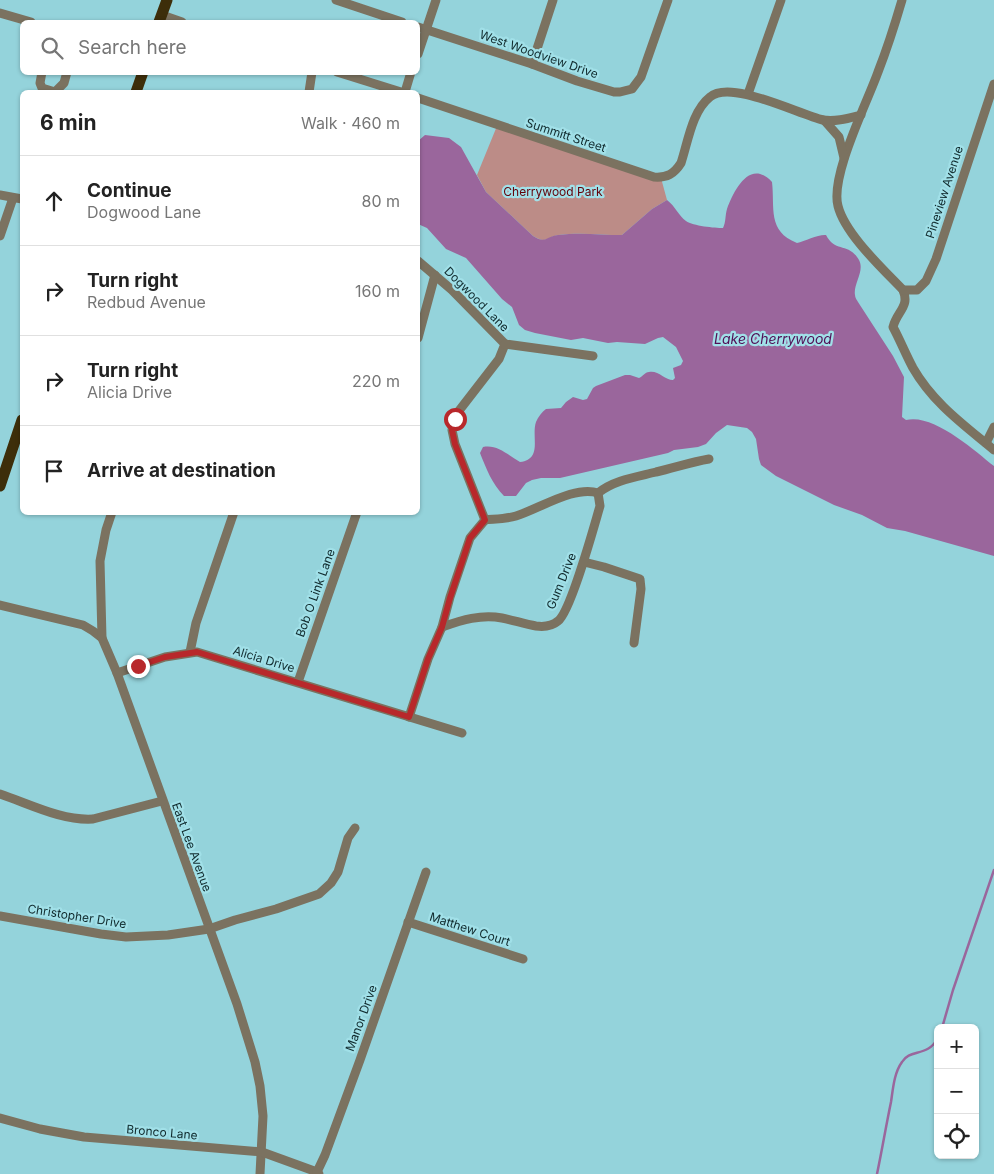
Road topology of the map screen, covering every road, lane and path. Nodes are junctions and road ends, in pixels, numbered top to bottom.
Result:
1 (167, 0) edge
2 (336, 0) edge
3 (436, 0) edge
4 (553, 0) edge
5 (668, 0) edge
6 (780, 0) edge
7 (902, 0) edge
8 (0, 13) edge
9 (161, 19) edge
10 (24, 20) edge
11 (396, 20) edge
12 (422, 29) edge
13 (420, 42) edge
14 (532, 64) junction
15 (41, 75) edge
16 (66, 75) edge
17 (142, 75) edge
18 (312, 75) edge
19 (347, 75) edge
20 (410, 75) edge
21 (994, 84) edge
22 (48, 90) edge
23 (57, 90) edge
24 (137, 90) edge
25 (309, 90) edge
26 (396, 90) edge
27 (404, 90) edge
28 (748, 94) junction
29 (420, 99) edge
30 (861, 115) junction
31 (824, 120) junction
32 (844, 159) junction
33 (0, 195) edge
34 (18, 198) edge
35 (0, 236) edge
36 (420, 263) edge
37 (435, 275) junction
38 (903, 290) junction
39 (420, 331) edge
40 (504, 344) junction
41 (593, 356) dead end
42 (20, 426) edge
43 (994, 427) edge
44 (986, 443) junction
45 (994, 450) edge
46 (710, 459) dead end
47 (0, 486) edge
48 (598, 493) junction
49 (111, 515) edge
50 (233, 515) edge
51 (356, 515) edge
52 (485, 520) junction
53 (584, 562) junction
54 (0, 604) edge
55 (442, 627) junction
56 (102, 638) junction
57 (634, 643) dead end
58 (190, 652) junction
59 (117, 673) junction
60 (298, 682) junction
61 (409, 717) junction
62 (462, 732) dead end
63 (0, 794) edge
64 (162, 801) junction
65 (355, 828) dead end
66 (426, 872) dead end
67 (0, 916) edge
68 (408, 922) junction
69 (209, 929) junction
70 (523, 959) dead end
71 (0, 1118) edge
72 (262, 1152) junction
73 (318, 1173) edge
74 (260, 1174) edge

1 - 9 main road
2 - 11 street
3 - 12 street
4 - 14 street
5 - 14 street, West Woodview Drive
6 - 28 street
7 - 30 street
8 - 10 street
12 - 13 street
12 - 14 street, West Woodview Drive
15 - 22 street
16 - 23 street
17 - 24 main road
18 - 25 street
19 - 26 street
20 - 27 street
21 - 38 street, Pineview Avenue
28 - 29 street, Summitt Street
28 - 31 street
30 - 31 street
30 - 32 street
31 - 32 street
32 - 38 street
33 - 34 street
34 - 35 street
36 - 37 street, Dogwood Lane
37 - 39 street
37 - 40 street, Dogwood Lane
38 - 44 street
40 - 41 street
40 - 52 street, Dogwood Lane
42 - 47 main road
43 - 44 street
44 - 45 street
46 - 48 street
48 - 52 street
48 - 53 street, Gum Drive
49 - 56 street
50 - 58 street
51 - 60 street, Bob O Link Lane
52 - 55 street
53 - 55 street, Gum Drive
53 - 57 street
54 - 56 street
55 - 61 street
56 - 59 street, East Lee Avenue
58 - 59 street, Alicia Drive
58 - 60 street, Alicia Drive
59 - 64 street, East Lee Avenue
60 - 61 street, Alicia Drive
61 - 62 street, Alicia Drive
63 - 64 street
64 - 69 street, East Lee Avenue
65 - 69 street, Christopher Drive
66 - 68 street, Manor Drive
67 - 69 street, Christopher Drive
68 - 70 street, Matthew Court
68 - 73 street, Manor Drive
69 - 72 street, East Lee Avenue
71 - 72 street, Bronco Lane
72 - 73 street, Bronco Lane
72 - 74 street, East Lee Avenue

